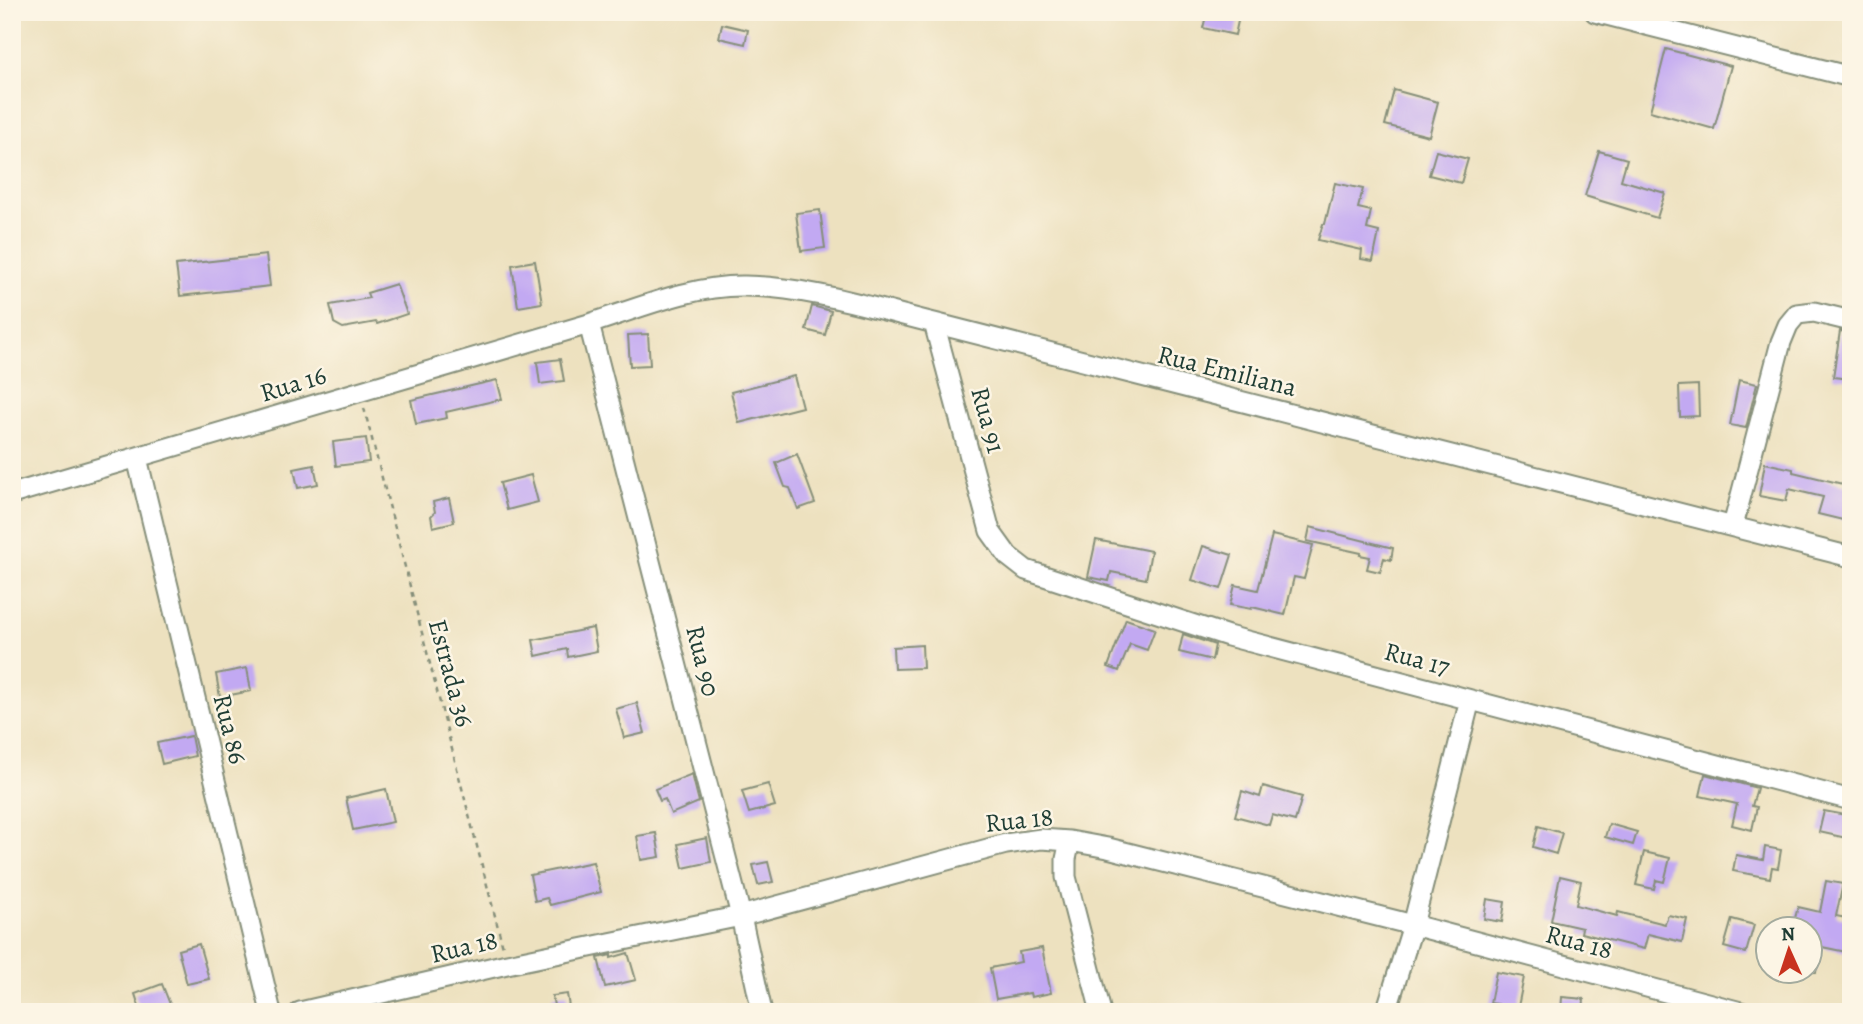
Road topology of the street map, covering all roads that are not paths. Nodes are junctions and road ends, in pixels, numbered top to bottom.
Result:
1 (1595, 12) edge
2 (1851, 77) edge
3 (1851, 321) edge
4 (934, 323) junction
5 (589, 324) junction
6 (137, 458) junction
7 (12, 494) edge
8 (1733, 526) junction
9 (990, 531) joint
10 (1851, 557) edge
11 (1471, 700) junction
12 (1851, 800) edge
13 (1070, 841) junction
14 (741, 916) junction
15 (1413, 925) junction
16 (271, 1012) edge
17 (300, 1012) edge
18 (762, 1012) edge
19 (1101, 1012) edge
20 (1386, 1012) edge
21 (1741, 1012) edge

1 - 2 street
3 - 8 street
4 - 5 street, Rua Emiliana
4 - 8 street, Rua Emiliana
4 - 9 street, Rua 91
5 - 6 street, Rua 16
5 - 14 street, Rua 90
6 - 7 street, Rua 16
6 - 16 street, Rua 86
8 - 10 street, Rua Emiliana
9 - 11 street, Rua 17
11 - 12 street, Rua 17
11 - 15 street
13 - 14 street, Rua 18
13 - 15 street, Rua 18
13 - 19 street
14 - 17 street, Rua 18
14 - 18 street, Rua 90
15 - 20 street
15 - 21 street, Rua 18

